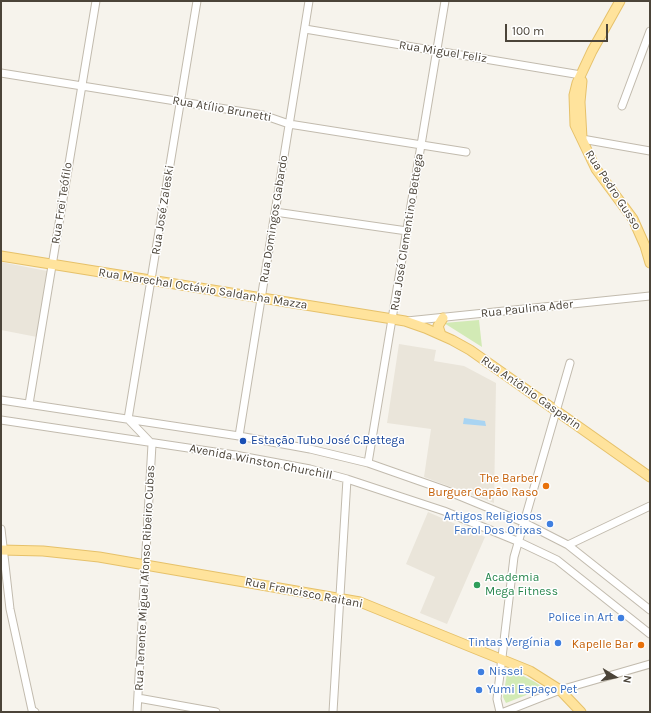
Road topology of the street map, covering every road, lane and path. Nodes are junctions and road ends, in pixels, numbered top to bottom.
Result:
1 (96, 1) edge
2 (197, 1) edge
3 (310, 1) edge
4 (445, 1) edge
5 (620, 1) edge
6 (305, 29) junction
7 (650, 31) edge
8 (437, 51) junction
9 (1, 73) edge
10 (581, 75) junction
11 (82, 86) junction
12 (181, 102) junction
13 (622, 106) dead end
14 (289, 124) junction
15 (582, 139) junction
16 (421, 145) junction
17 (650, 151) edge
18 (466, 152) dead end
19 (275, 212) junction
20 (407, 231) junction
21 (1, 256) edge
22 (650, 263) edge
23 (52, 264) junction
24 (151, 280) junction
25 (650, 296) edge
26 (261, 298) junction
27 (443, 318) junction
28 (392, 320) junction
29 (405, 322) junction
30 (442, 335) junction
31 (570, 363) dead end
32 (1, 400) edge
33 (29, 404) junction
34 (556, 410) junction
35 (128, 419) junction
36 (1, 420) edge
37 (238, 436) junction
38 (152, 444) junction
39 (368, 463) junction
40 (650, 477) edge
41 (347, 479) junction
42 (650, 506) edge
43 (523, 522) junction
44 (1, 529) edge
45 (586, 538) junction
46 (517, 542) junction
47 (568, 545) junction
48 (2, 550) edge
49 (582, 556) junction
50 (145, 565) junction
51 (340, 598) junction
52 (650, 610) edge
53 (650, 634) edge
54 (503, 659) junction
55 (650, 664) edge
56 (560, 690) junction
57 (138, 698) junction
58 (31, 711) edge
59 (137, 712) edge
60 (216, 712) edge
61 (333, 712) edge
62 (500, 712) edge
63 (504, 712) edge
64 (581, 712) edge

1 - 11 street, Rua Frei Teófilo
2 - 12 street, Rua José Zaleski
3 - 6 street, Rua Domingos Gabardo
4 - 8 street, Rua José Clementino Bettega
5 - 10 main road, Rua Pedro Gusso
6 - 8 street, Rua Miguel Feliz
6 - 14 street, Rua Domingos Gabardo
7 - 13 street
8 - 10 street, Rua Miguel Feliz
8 - 16 street, Rua José Clementino Bettega
9 - 11 street, Rua Atílio Brunetti
10 - 15 main road, Rua Pedro Gusso
11 - 12 street, Rua Atílio Brunetti
11 - 23 street, Rua Frei Teófilo
12 - 14 street, Rua Atílio Brunetti
12 - 24 street, Rua José Zaleski
14 - 16 street, Rua Atílio Brunetti
14 - 19 street, Rua Domingos Gabardo
15 - 17 street
15 - 22 main road, Rua Pedro Gusso
16 - 18 street, Rua Atílio Brunetti
16 - 20 street, Rua José Clementino Bettega
19 - 20 street
19 - 26 street, Rua Domingos Gabardo
20 - 28 street, Rua José Clementino Bettega
21 - 23 main road, Rua Marechal Octávio Saldanha Mazza
23 - 24 main road, Rua Marechal Octávio Saldanha Mazza
23 - 33 street, Rua Frei Teófilo
24 - 26 main road, Rua Marechal Octávio Saldanha Mazza
24 - 35 street, Rua José Zaleski
25 - 27 street, Rua Paulina Ader
26 - 28 main road, Rua Marechal Octávio Saldanha Mazza
26 - 37 street, Rua Domingos Gabardo
27 - 29 street, Rua Paulina Ader
27 - 30 main road
28 - 29 main road, Rua Marechal Octávio Saldanha Mazza
28 - 39 street, Rua José Clementino Bettega
29 - 30 main road, Rua Antônio Gasparin
30 - 34 main road, Rua Antônio Gasparin
31 - 34 street
32 - 33 street, Avenida Winston Churchill
33 - 35 street, Avenida Winston Churchill
34 - 40 main road, Rua Antônio Gasparin
34 - 43 street
35 - 37 street, Avenida Winston Churchill
35 - 38 street
36 - 38 street, Avenida Winston Churchill
37 - 39 street, Avenida Winston Churchill
38 - 41 street, Avenida Winston Churchill
38 - 50 street, Rua Tenente Miguel Afonso Ribeiro Cubas
39 - 43 street, Avenida Winston Churchill
41 - 46 street, Avenida Winston Churchill
41 - 51 street
42 - 45 street
43 - 46 street
43 - 47 street, Avenida Winston Churchill
44 - 48 street
45 - 47 street
45 - 49 street
46 - 53 street, Avenida Winston Churchill
46 - 54 street
47 - 49 street, Avenida Winston Churchill
48 - 50 main road, Rua Francisco Raitani
48 - 58 street
49 - 52 street, Avenida Winston Churchill
50 - 51 main road, Rua Francisco Raitani
50 - 57 street, Rua Tenente Miguel Afonso Ribeiro Cubas
51 - 54 main road, Rua Francisco Raitani
51 - 61 street
54 - 56 main road, Rua Francisco Raitani
54 - 62 street
55 - 56 street
56 - 63 street
56 - 64 main road, Rua Francisco Raitani
57 - 59 street, Rua Tenente Miguel Afonso Ribeiro Cubas
57 - 60 street

